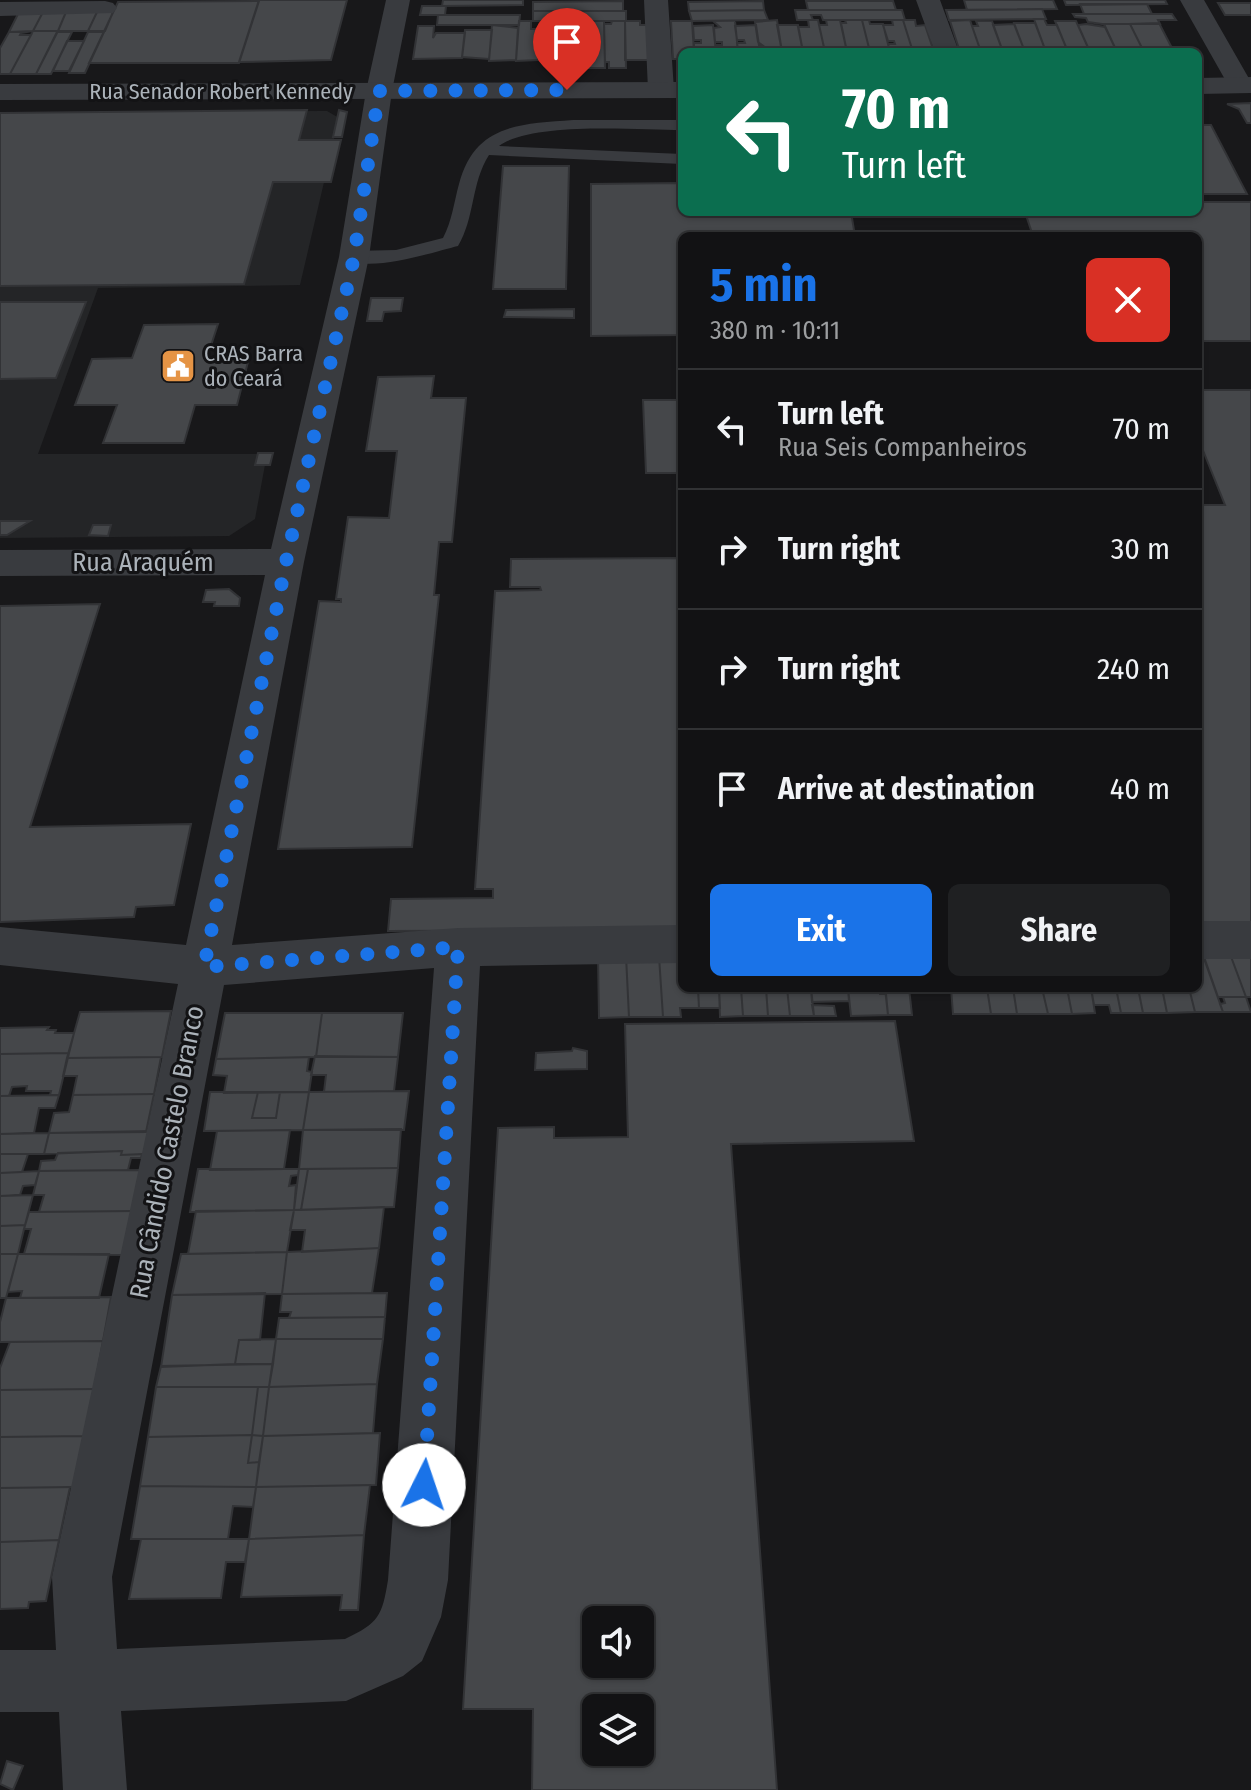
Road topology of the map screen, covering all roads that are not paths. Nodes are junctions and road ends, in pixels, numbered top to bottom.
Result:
1 (398, 0) edge
2 (656, 0) edge
3 (928, 0) edge
4 (1192, 0) edge
5 (105, 8) dead end
6 (0, 9) edge
7 (946, 48) edge
8 (1246, 85) edge
9 (1202, 86) edge
10 (672, 90) edge
11 (379, 91) junction
12 (0, 92) edge
13 (678, 125) edge
14 (484, 150) junction
15 (678, 159) edge
16 (354, 257) junction
17 (286, 562) junction
18 (0, 563) edge
19 (1202, 940) edge
20 (1251, 940) edge
21 (678, 944) edge
22 (0, 946) edge
23 (458, 947) junction
24 (204, 967) junction
25 (0, 1681) edge
26 (88, 1681) junction
27 (95, 1790) edge

1 - 11 street, Rua Cândido Castelo Branco
2 - 10 street
3 - 7 street
4 - 8 street
5 - 6 street
8 - 9 street
10 - 11 street, Rua Senador Robert Kennedy
11 - 12 street, Rua Senador Robert Kennedy
11 - 16 street, Rua Cândido Castelo Branco
13 - 14 lane
14 - 15 lane
14 - 16 lane
16 - 17 street, Rua Cândido Castelo Branco
17 - 18 street, Rua Araquém
17 - 24 street, Rua Cândido Castelo Branco
19 - 20 street
21 - 23 street
22 - 24 street
23 - 24 street
23 - 26 street
24 - 26 street, Rua Cândido Castelo Branco
25 - 26 street
26 - 27 street, Rua Cândido Castelo Branco

